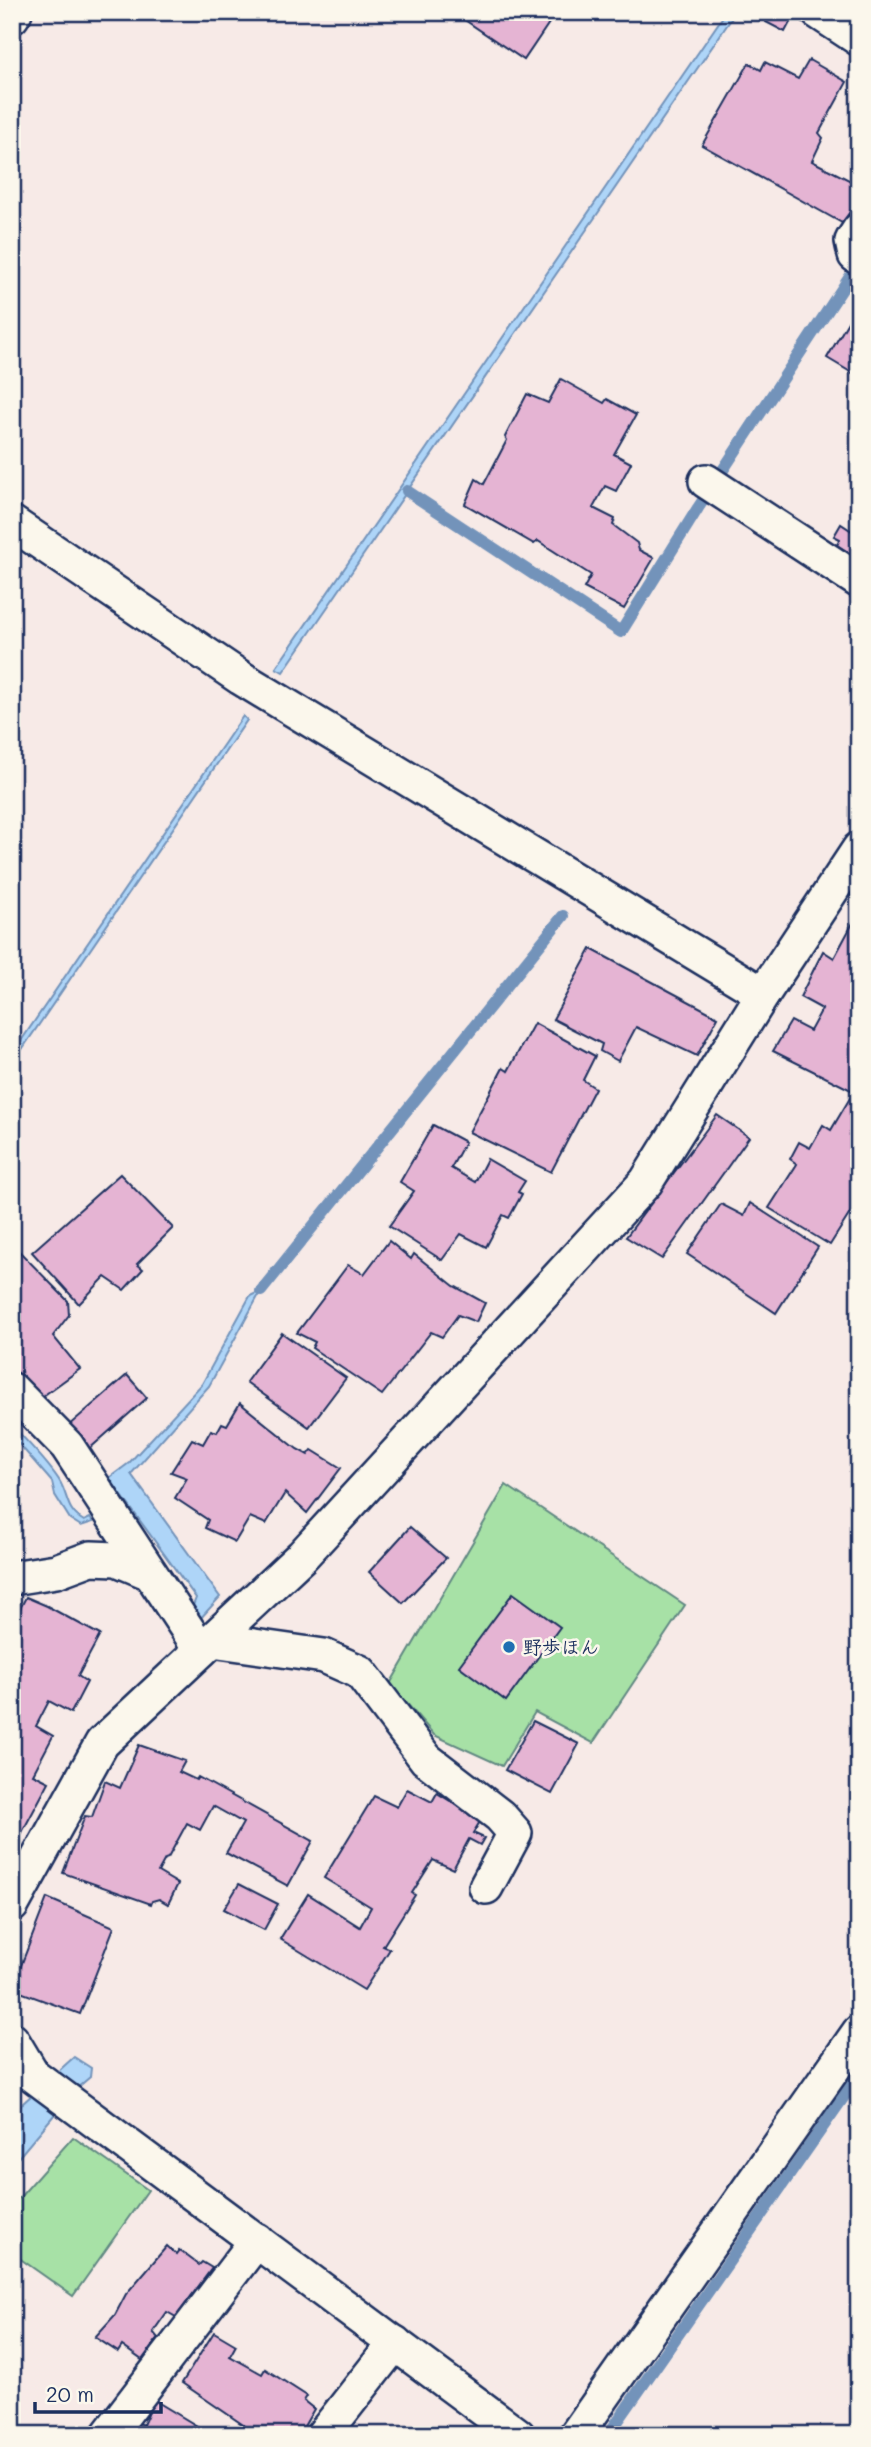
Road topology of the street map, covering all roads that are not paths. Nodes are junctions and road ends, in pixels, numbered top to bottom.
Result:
1 (15, 12) edge
2 (818, 12) edge
3 (12, 17) edge
4 (859, 39) edge
5 (859, 230) edge
6 (859, 258) edge
7 (706, 481) dead end
8 (12, 523) edge
9 (859, 581) edge
10 (859, 849) edge
11 (763, 994) junction
12 (12, 1390) edge
13 (150, 1573) junction
14 (14, 1580) edge
15 (207, 1645) junction
16 (486, 1887) dead end
17 (12, 1905) edge
18 (859, 2032) edge
19 (17, 2061) edge
20 (257, 2240) junction
21 (394, 2343) junction
22 (108, 2435) edge
23 (323, 2435) edge
24 (518, 2435) edge
25 (576, 2435) edge

1 - 3 street
2 - 4 street
5 - 6 street
7 - 9 street
8 - 11 street
10 - 11 street
11 - 15 street
12 - 13 street
13 - 14 street
13 - 15 street
15 - 16 street
15 - 17 street
18 - 25 street
19 - 20 street
20 - 21 street
20 - 22 street
21 - 23 street
21 - 24 street

